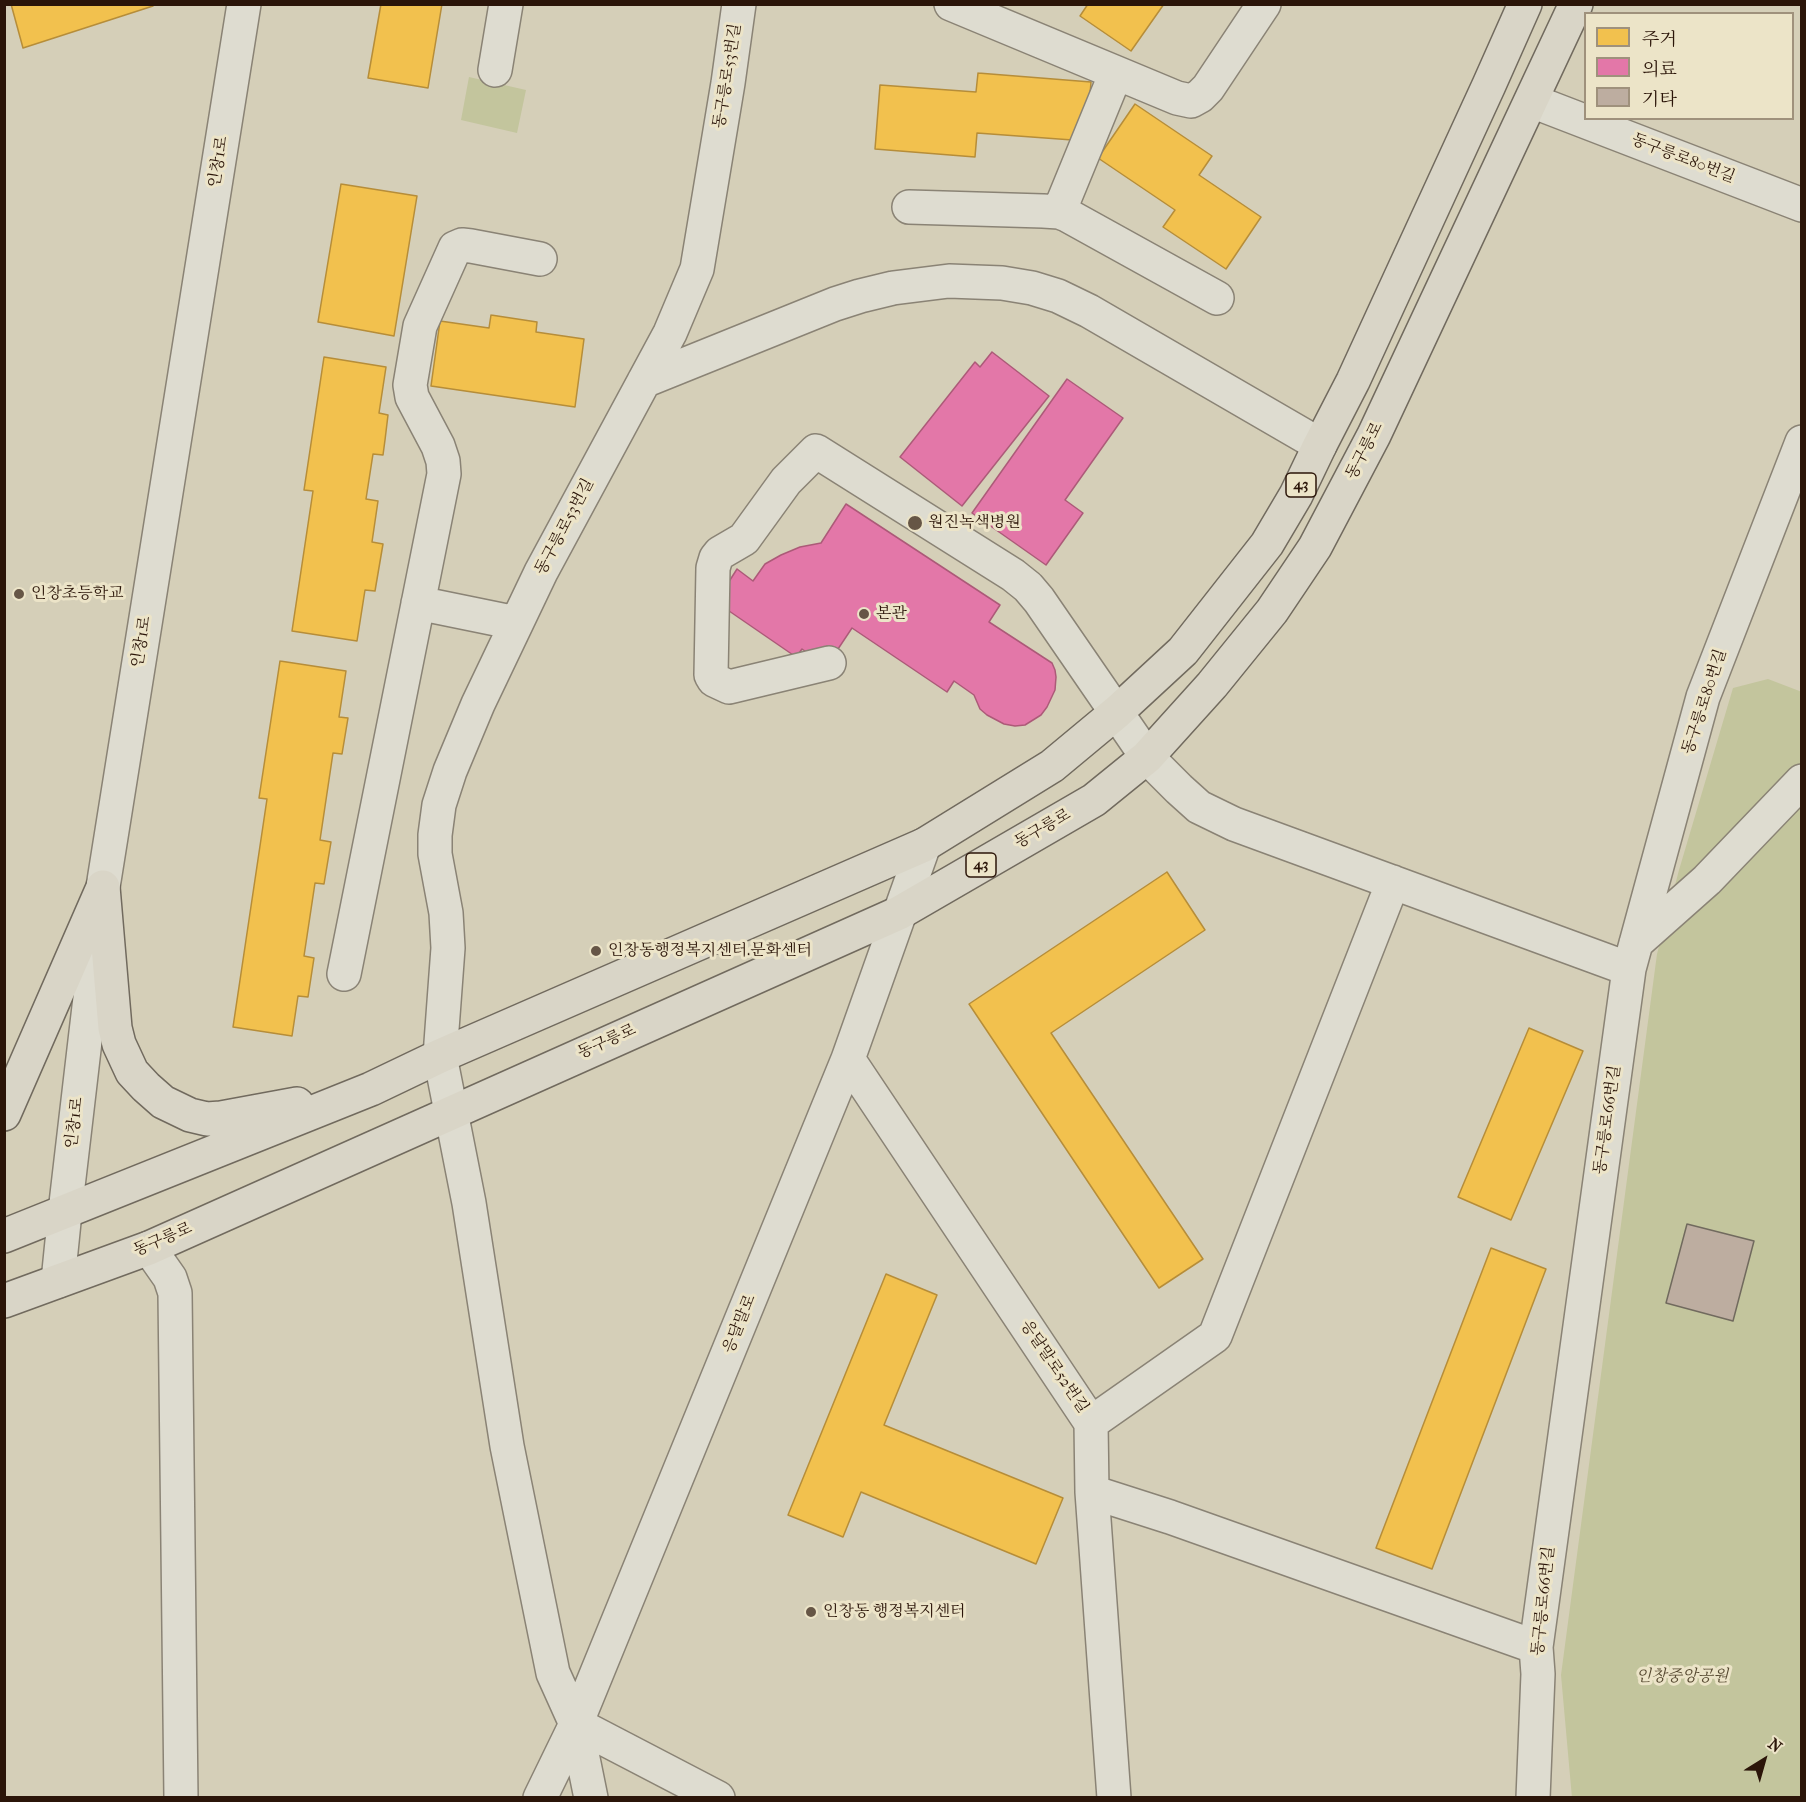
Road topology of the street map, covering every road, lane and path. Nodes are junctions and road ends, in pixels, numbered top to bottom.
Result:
1 (244, 4) edge
2 (506, 4) edge
3 (739, 4) edge
4 (1264, 4) edge
5 (1525, 4) edge
6 (1576, 4) edge
7 (966, 7) edge
8 (495, 70) dead end
9 (1116, 73) junction
10 (1532, 101) junction
11 (1802, 205) edge
12 (909, 207) dead end
13 (1059, 212) junction
14 (540, 259) dead end
15 (1217, 298) dead end
16 (644, 381) junction
17 (1802, 442) edge
18 (1320, 445) junction
19 (418, 603) junction
20 (516, 623) junction
21 (829, 663) dead end
22 (1117, 712) junction
23 (1147, 757) junction
24 (1802, 781) edge
25 (924, 845) junction
26 (1393, 882) junction
27 (103, 887) junction
28 (899, 913) junction
29 (1632, 956) junction
30 (344, 974) dead end
31 (440, 1056) junction
32 (848, 1059) junction
33 (372, 1089) junction
34 (452, 1112) junction
35 (4, 1114) edge
36 (65, 1212) junction
37 (4, 1236) edge
38 (149, 1248) junction
39 (58, 1281) junction
40 (4, 1301) edge
41 (1090, 1423) junction
42 (1092, 1492) junction
43 (1536, 1647) junction
44 (576, 1724) junction
45 (181, 1797) edge
46 (540, 1797) edge
47 (591, 1797) edge
48 (718, 1797) edge
49 (1114, 1797) edge
50 (1533, 1797) edge

1 - 27 street, 인창1로
2 - 8 street
3 - 16 street, 동구릉로53번길
4 - 9 street
5 - 18 main road, 43
6 - 10 main road, 동구릉로 / 43
7 - 9 street
9 - 13 street
10 - 11 street, 동구릉로80번길
10 - 23 main road, 동구릉로 / 43
12 - 13 street
13 - 15 street
14 - 19 street
16 - 18 street
16 - 20 street, 동구릉로53번길
17 - 29 street, 동구릉로80번길
18 - 22 main road, 43
19 - 20 street
19 - 30 street
20 - 31 street, 동구릉로53번길
21 - 22 street
22 - 23 street
22 - 25 main road, 43
23 - 26 street
23 - 28 main road, 동구릉로 / 43
24 - 29 street
25 - 28 street, 응달말로
25 - 31 main road, 43
26 - 29 street
26 - 41 street
27 - 33 main road
27 - 35 main road
27 - 36 street, 인창1로
28 - 32 street, 응달말로
28 - 34 main road, 동구릉로 / 43
29 - 43 street, 동구릉로66번길
31 - 33 main road, 43
31 - 34 street, 동구릉로53번길
32 - 41 street, 응달말로52번길
32 - 44 street, 응달말로
33 - 36 main road
34 - 38 main road, 동구릉로 / 43
34 - 44 street, 동구릉로53번길
36 - 37 main road
36 - 39 street, 인창1로
38 - 39 main road, 동구릉로 / 43
38 - 45 street
39 - 40 main road, 동구릉로 / 43
41 - 42 street, 응달말로52번길
42 - 43 street
42 - 49 street, 응달말로52번길
43 - 50 street, 동구릉로66번길
44 - 46 street, 응달말로
44 - 47 street, 동구릉로53번길
44 - 48 street

